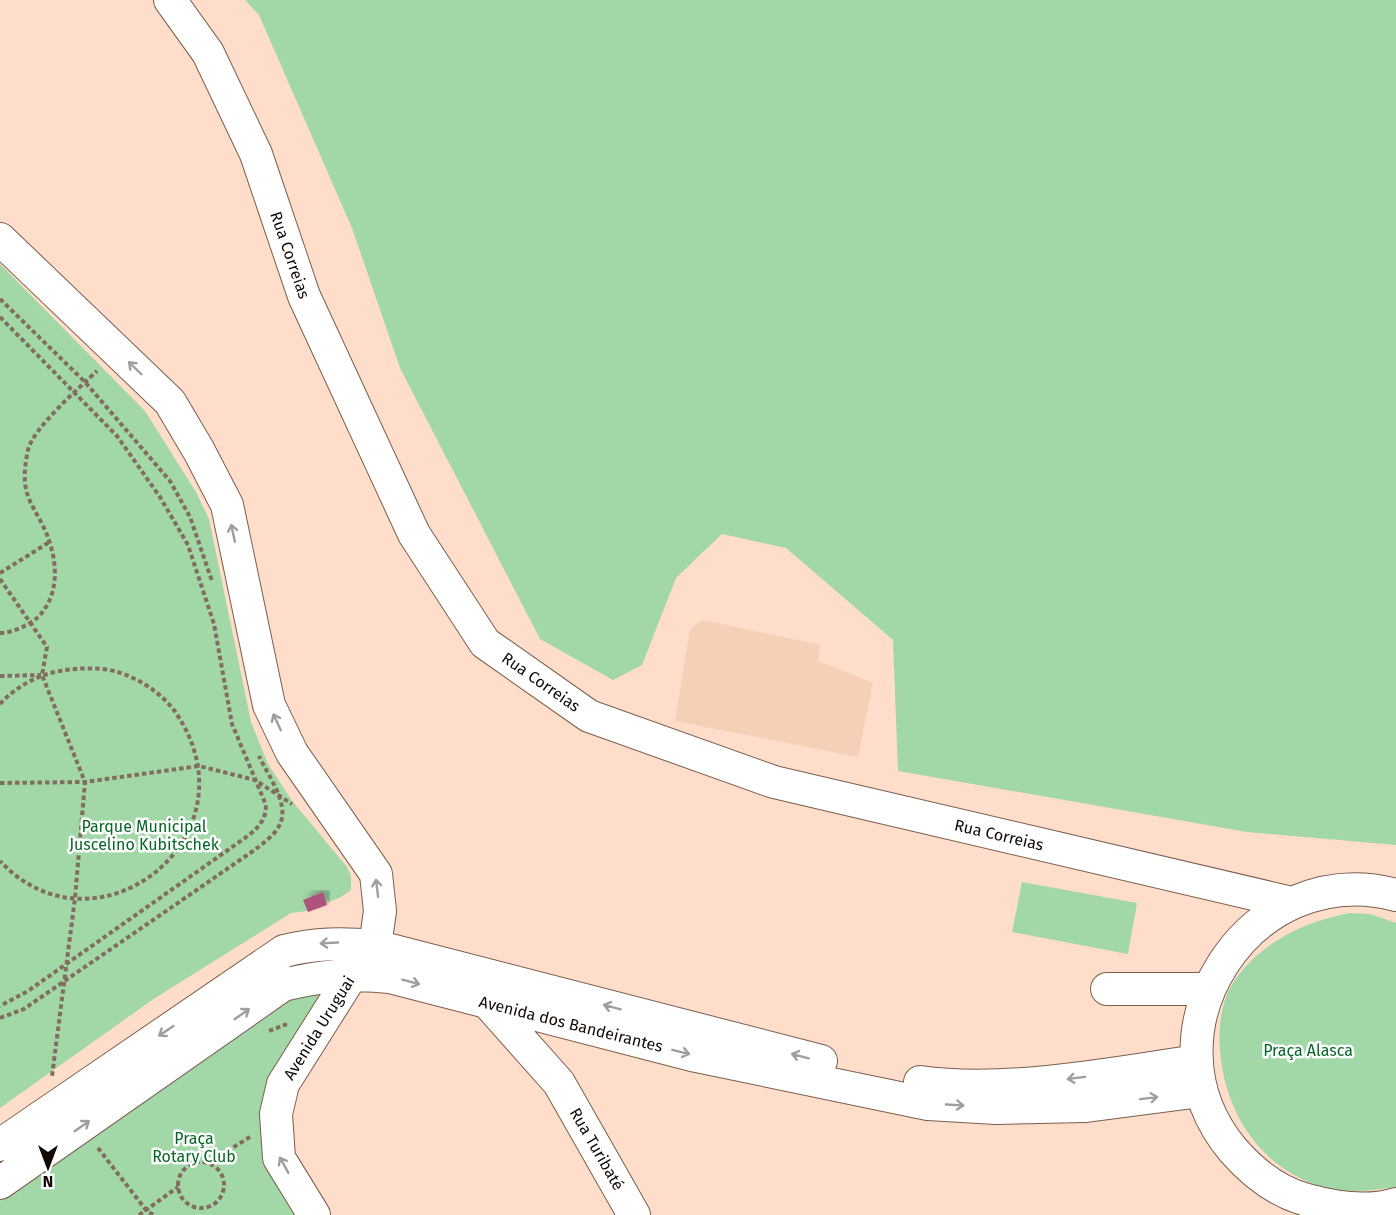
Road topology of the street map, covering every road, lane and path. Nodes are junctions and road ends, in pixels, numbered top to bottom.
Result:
1 (170, 0) edge
2 (0, 239) edge
3 (0, 299) edge
4 (0, 317) edge
5 (85, 382) junction
6 (74, 392) junction
7 (48, 543) junction
8 (0, 573) edge
9 (0, 579) edge
10 (214, 589) dead end
11 (32, 623) junction
12 (0, 633) edge
13 (42, 675) junction
14 (0, 676) edge
15 (0, 704) edge
16 (256, 749) dead end
17 (199, 766) junction
18 (255, 780) junction
19 (85, 782) junction
20 (0, 783) edge
21 (280, 798) junction
22 (0, 861) edge
23 (1396, 895) edge
24 (75, 898) junction
25 (1292, 903) junction
26 (375, 946) junction
27 (66, 964) junction
28 (353, 973) junction
29 (64, 982) junction
30 (1107, 989) dead end
31 (1208, 989) junction
32 (487, 1002) junction
33 (0, 1006) edge
34 (0, 1018) edge
35 (294, 1022) dead end
36 (562, 1023) junction
37 (289, 1032) dead end
38 (1196, 1060) junction
39 (51, 1083) dead end
40 (559, 1083) junction
41 (1202, 1092) junction
42 (257, 1132) dead end
43 (94, 1143) dead end
44 (0, 1146) edge
45 (208, 1163) junction
46 (0, 1183) edge
47 (178, 1187) junction
48 (1396, 1204) edge
49 (146, 1210) junction
50 (139, 1215) edge
51 (153, 1215) edge
52 (314, 1215) edge
53 (634, 1215) edge

1 - 25 street, Rua Correias
26 -> 2 street
3 - 5 path
4 - 6 path
5 - 6 path
5 - 10 path
6 - 7 path
6 - 18 path
7 - 8 path
7 - 11 path
9 - 11 path
11 - 12 path
11 - 13 path
13 - 14 path
13 - 15 path
13 - 17 path
13 - 19 path
16 - 21 path
17 - 18 path
17 - 19 path
17 - 24 path
18 - 21 path
18 - 27 path
19 - 20 path
19 - 24 path
21 - 29 path
22 - 24 path
23 - 25 street
24 - 27 path
25 - 31 street
26 - 28 street, Avenida Uruguai
38 -> 26 street, Avenida dos Bandeirantes
26 -> 44 street, Avenida dos Bandeirantes
27 - 29 path
27 - 33 path
28 -> 32 street, Avenida dos Bandeirantes
46 -> 28 street, Avenida dos Bandeirantes
52 -> 28 street, Avenida Uruguai
29 - 34 path
29 - 39 path
30 - 31 street
31 - 38 street
32 - 36 street, Avenida dos Bandeirantes
32 - 40 street, Rua Turibaté
35 - 37 path
36 - 40 street, Rua Turibaté
36 -> 41 street, Avenida dos Bandeirantes
38 - 41 street
40 - 53 street, Rua Turibaté
41 - 48 street
42 - 45 path
43 - 49 path
45 - 47 path
45 - 47 path
47 - 49 path
49 - 50 path
49 - 51 path

